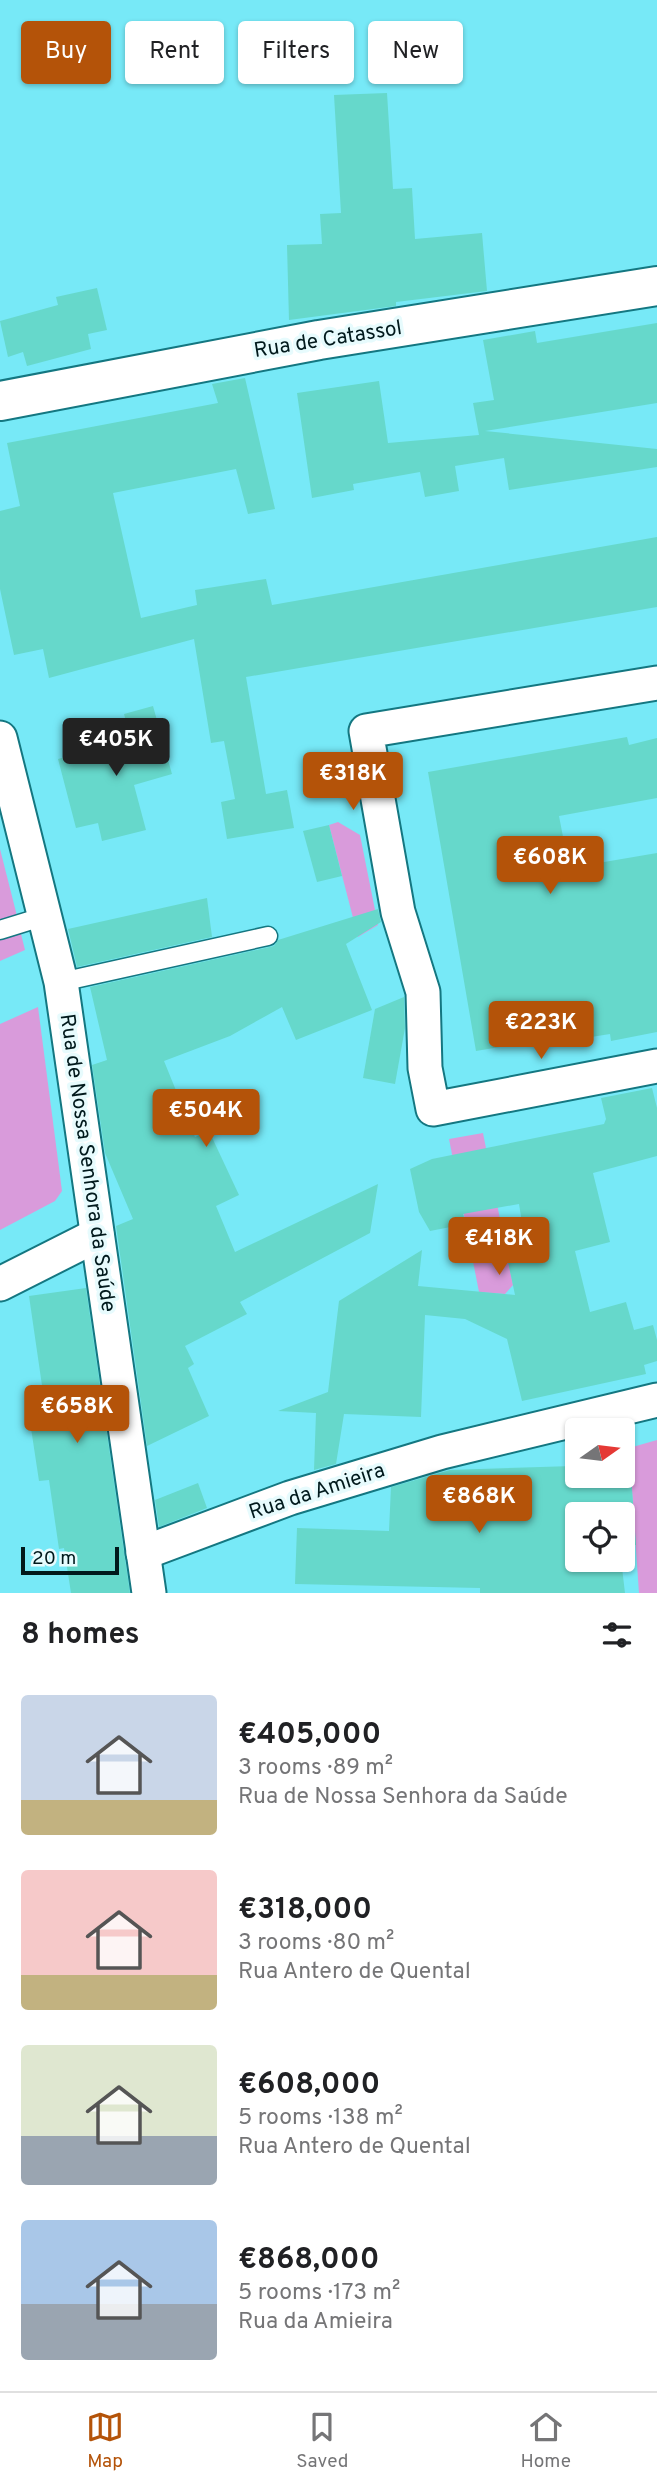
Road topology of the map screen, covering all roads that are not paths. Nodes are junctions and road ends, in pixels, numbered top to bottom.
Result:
1 (657, 286) edge
2 (0, 401) edge
3 (657, 683) edge
4 (0, 738) edge
5 (45, 916) junction
6 (0, 930) edge
7 (268, 936) dead end
8 (61, 982) junction
9 (657, 1066) edge
10 (97, 1235) junction
11 (0, 1284) edge
12 (657, 1400) edge
13 (144, 1553) junction
14 (149, 1593) edge

1 - 2 main road, Rua de Catassol
3 - 9 street
4 - 5 street, Rua de Nossa Senhora da Saúde
5 - 6 lane
5 - 8 street, Rua de Nossa Senhora da Saúde
7 - 8 lane
8 - 10 street, Rua de Nossa Senhora da Saúde
10 - 11 street
10 - 13 street, Rua de Nossa Senhora da Saúde
12 - 13 street, Rua da Amieira
13 - 14 street, Rua de Nossa Senhora da Saúde

